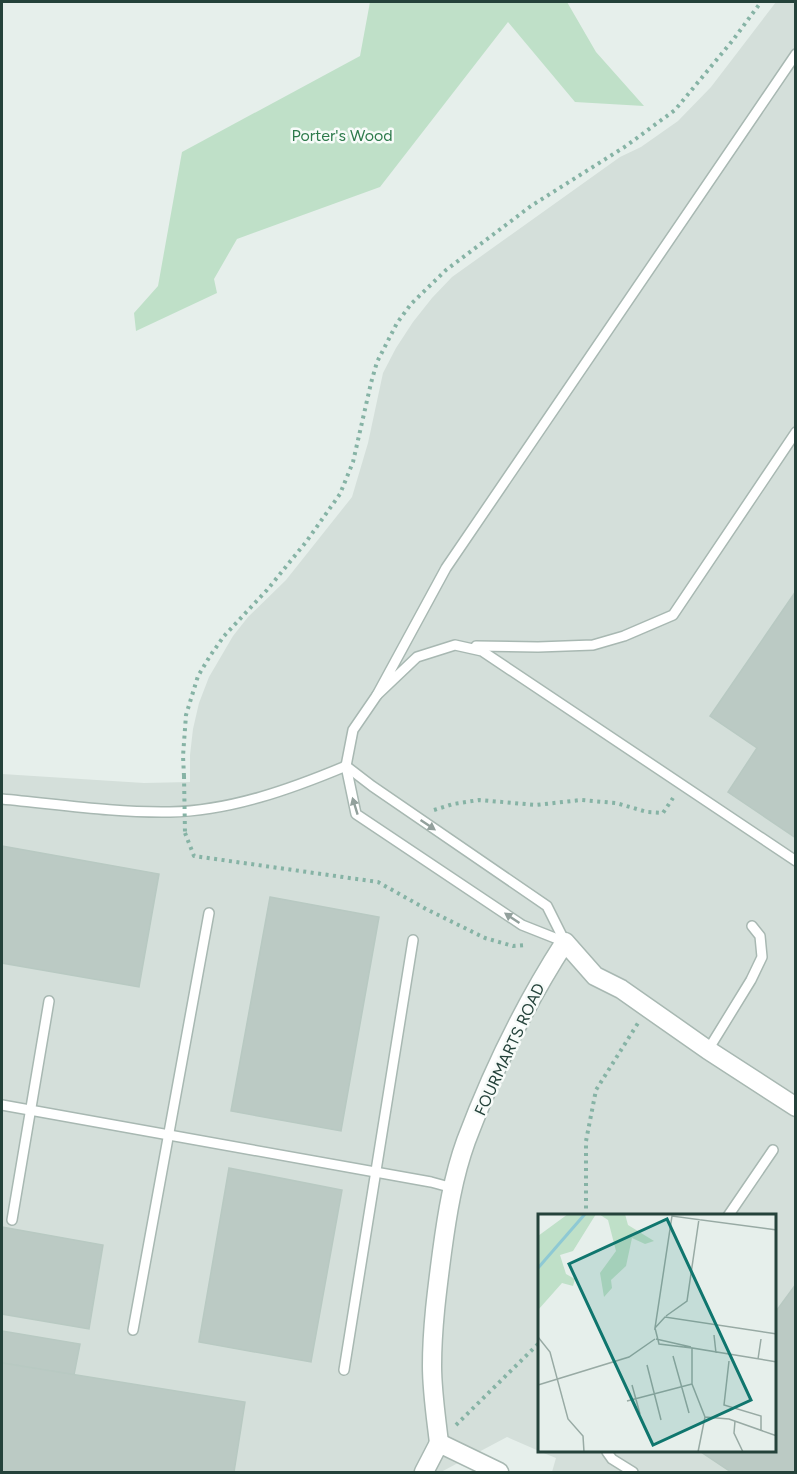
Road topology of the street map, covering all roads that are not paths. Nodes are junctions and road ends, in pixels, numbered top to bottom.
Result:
1 (795, 54) edge
2 (795, 432) edge
3 (455, 645) junction
4 (377, 695) junction
5 (346, 766) junction
6 (2, 799) edge
7 (795, 861) edge
8 (210, 914) dead end
9 (752, 926) dead end
10 (413, 940) dead end
11 (565, 942) junction
12 (49, 1001) dead end
13 (708, 1050) junction
14 (2, 1104) edge
15 (795, 1107) edge
16 (31, 1110) junction
17 (169, 1135) junction
18 (772, 1150) dead end
19 (374, 1172) junction
20 (454, 1188) junction
21 (729, 1214) edge
22 (12, 1220) dead end
23 (133, 1330) dead end
24 (344, 1370) dead end
25 (439, 1443) junction
26 (609, 1453) edge
27 (424, 1473) edge
28 (499, 1473) edge
29 (633, 1473) edge

1 - 4 lane
2 - 3 lane
3 - 4 lane
3 - 7 lane
4 - 5 lane
5 - 6 lane
5 -> 11 lane
11 -> 5 lane
8 - 17 lane
9 - 13 lane
10 - 19 lane
11 - 13 street
11 - 20 street, FOURMARTS ROAD
12 - 16 lane
13 - 15 street
14 - 16 lane
16 - 17 lane
16 - 22 lane
17 - 19 lane
17 - 23 lane
18 - 21 lane
19 - 20 lane
19 - 24 lane
20 - 25 street, FOURMARTS ROAD
25 - 27 street
25 - 28 street
26 - 29 lane

